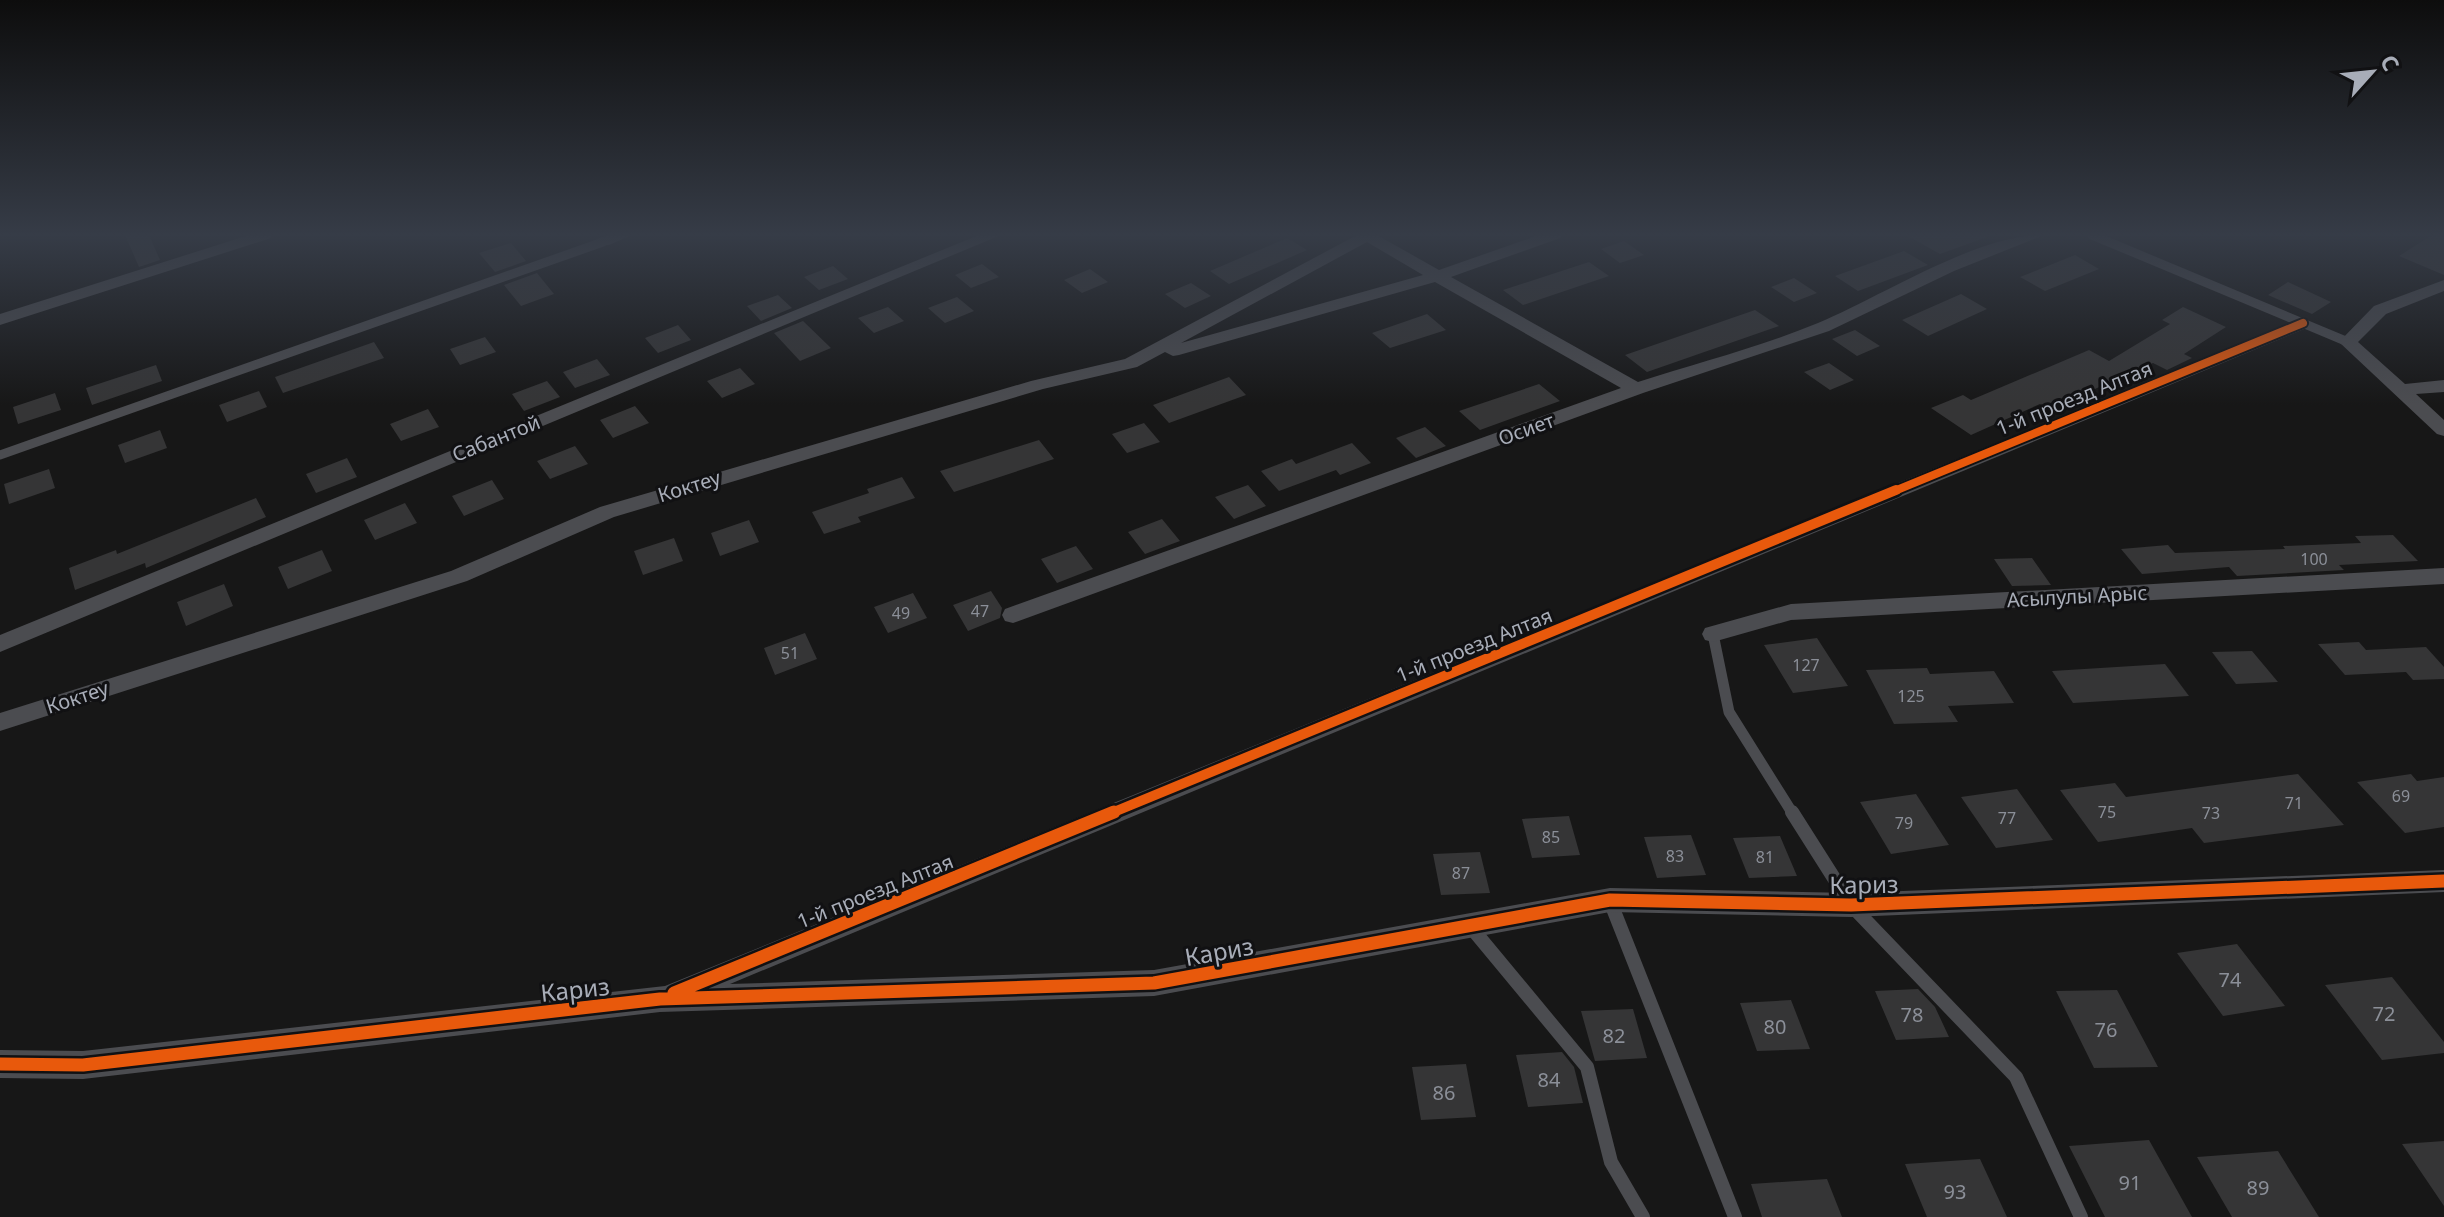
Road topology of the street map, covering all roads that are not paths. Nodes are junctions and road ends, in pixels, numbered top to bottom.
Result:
1 (88, 292) edge
2 (462, 292) edge
3 (855, 292) edge
4 (1262, 292) edge
5 (1381, 292) edge
6 (1469, 292) edge
7 (1896, 292) edge
8 (2228, 292) edge
9 (2427, 292) edge
10 (0, 320) edge
11 (2303, 323) junction
12 (2348, 342) junction
13 (1131, 363) junction
14 (2444, 386) edge
15 (1636, 389) junction
16 (2399, 390) junction
17 (2444, 430) edge
18 (0, 455) edge
19 (2444, 576) edge
20 (1013, 615) dead end
21 (1713, 634) joint
22 (0, 644) edge
23 (0, 722) edge
24 (2444, 881) edge
25 (1610, 900) junction
26 (1851, 905) junction
27 (1470, 926) junction
28 (660, 999) junction
29 (0, 1064) edge
30 (1643, 1217) edge
31 (1735, 1217) edge
32 (2081, 1217) edge

1 - 10 street
2 - 18 lane
3 - 22 street, Сабантой
4 - 13 street, Коктеу
5 - 13 street
6 - 15 street
7 - 15 street, Осиет
8 - 11 lane
9 - 12 street
11 - 12 lane
11 - 28 street, 1-й проезд Алтая
12 - 16 street
13 - 23 street, Коктеу
14 - 16 street
15 - 20 street, Осиет
16 - 17 street
19 - 21 street, Асылулы Арыс
21 - 26 lane
24 - 26 street, Кариз
25 - 26 street, Кариз
25 - 27 street, Кариз
25 - 31 lane
26 - 32 lane
27 - 28 street, Кариз
27 - 30 lane
28 - 29 street, Кариз

